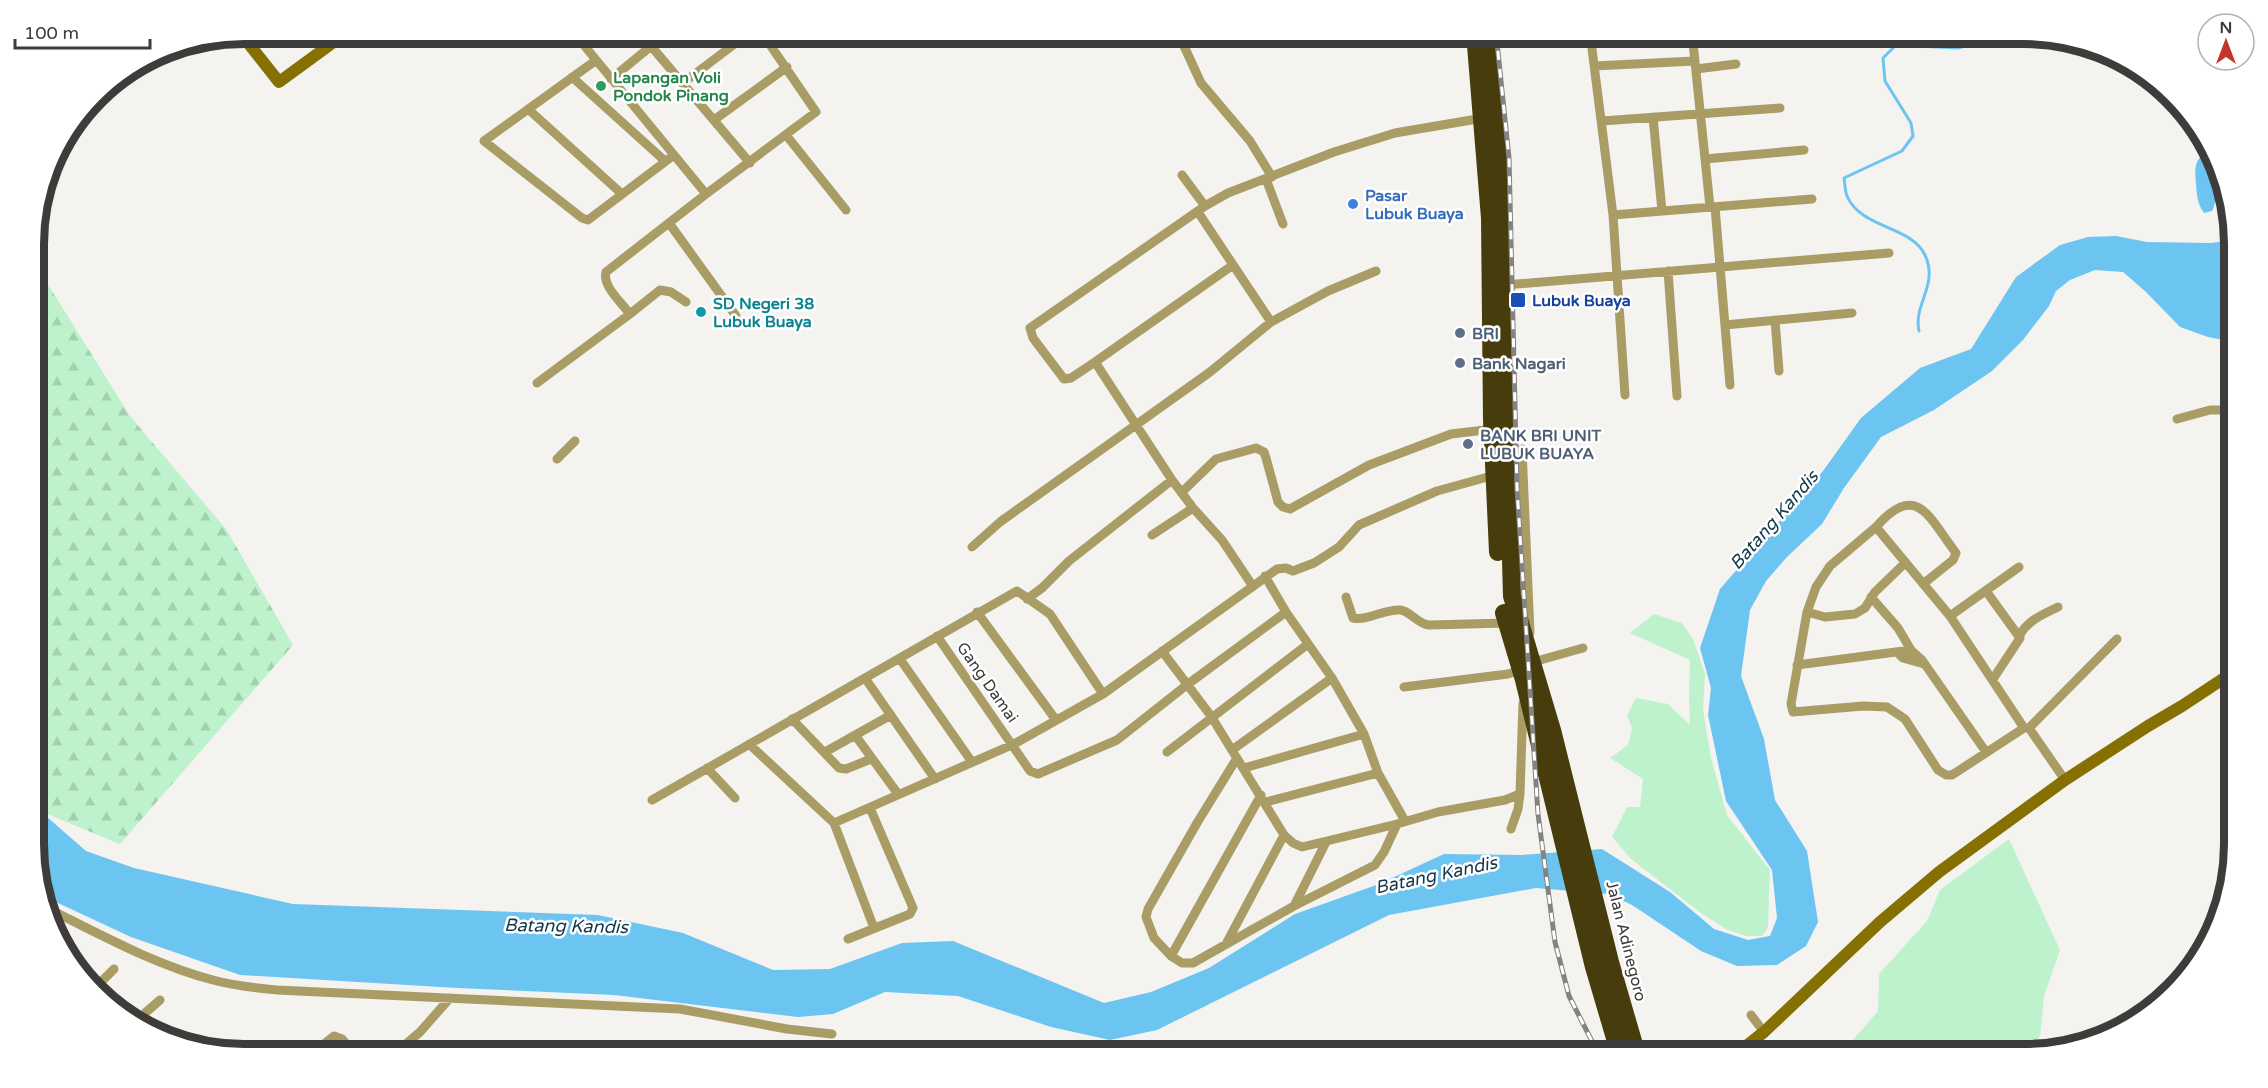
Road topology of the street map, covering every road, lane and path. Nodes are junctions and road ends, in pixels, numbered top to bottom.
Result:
1 (250, 44) edge
2 (331, 44) edge
3 (582, 44) edge
4 (653, 44) edge
5 (735, 44) edge
6 (770, 44) edge
7 (1183, 44) edge
8 (1476, 44) edge
9 (1490, 44) edge
10 (1591, 44) edge
11 (1693, 44) edge
12 (651, 46) junction
13 (595, 61) junction
14 (1736, 64) dead end
15 (1695, 65) junction
16 (1594, 66) junction
17 (787, 67) junction
18 (572, 77) junction
19 (611, 79) junction
20 (683, 83) junction
21 (1780, 108) dead end
22 (528, 109) junction
23 (1700, 113) junction
24 (1653, 117) junction
25 (1483, 118) junction
26 (714, 120) junction
27 (1602, 121) junction
28 (786, 135) junction
29 (1804, 150) dead end
30 (670, 158) junction
31 (1705, 159) junction
32 (750, 163) junction
33 (1182, 174) dead end
34 (1269, 178) junction
35 (622, 194) junction
36 (705, 194) junction
37 (1812, 199) dead end
38 (1712, 207) junction
39 (1201, 209) junction
40 (846, 210) dead end
41 (1662, 211) junction
42 (1613, 215) junction
43 (669, 222) junction
44 (1283, 224) dead end
45 (1888, 252) dead end
46 (1233, 265) junction
47 (1721, 266) junction
48 (1376, 271) dead end
49 (1668, 271) junction
50 (1618, 276) junction
51 (1505, 285) junction
52 (686, 302) dead end
53 (1852, 313) dead end
54 (630, 314) junction
55 (736, 316) dead end
56 (1775, 320) junction
57 (1271, 322) junction
58 (1725, 325) junction
59 (1095, 362) junction
60 (1779, 371) dead end
61 (537, 383) dead end
62 (1730, 385) dead end
63 (1499, 392) junction
64 (1625, 395) dead end
65 (1677, 396) dead end
66 (2224, 410) edge
67 (2177, 419) dead end
68 (1497, 422) junction
69 (1137, 424) junction
70 (575, 441) dead end
71 (1522, 450) dead end
72 (557, 459) dead end
73 (1495, 475) junction
74 (1172, 480) junction
75 (1182, 492) junction
76 (1193, 508) junction
77 (1876, 527) junction
78 (1152, 535) dead end
79 (972, 547) dead end
80 (1905, 563) junction
81 (2019, 567) dead end
82 (1265, 576) junction
83 (1923, 584) junction
84 (1252, 585) junction
85 (1986, 591) junction
86 (1346, 597) dead end
87 (1871, 597) junction
88 (1027, 599) junction
89 (2058, 607) dead end
90 (977, 612) junction
91 (1287, 612) junction
92 (1807, 612) junction
93 (1950, 616) junction
94 (1507, 623) junction
95 (937, 636) junction
96 (2019, 636) junction
97 (2116, 639) dead end
98 (1308, 644) junction
99 (1583, 648) dead end
100 (1911, 650) junction
101 (1162, 651) junction
102 (1898, 653) junction
103 (900, 658) junction
104 (1924, 664) junction
105 (1797, 665) junction
106 (1527, 667) junction
107 (865, 678) junction
108 (1332, 678) junction
109 (2224, 678) edge
110 (1993, 679) junction
111 (1188, 684) junction
112 (1404, 687) dead end
113 (1103, 694) junction
114 (891, 715) junction
115 (1211, 716) junction
116 (792, 719) junction
117 (1056, 720) junction
118 (2026, 728) junction
119 (1364, 734) junction
120 (855, 735) junction
121 (749, 744) junction
122 (1014, 744) junction
123 (825, 752) junction
124 (1167, 752) dead end
125 (1986, 752) junction
126 (1234, 754) junction
127 (871, 759) junction
128 (972, 762) junction
129 (707, 768) junction
130 (1244, 768) junction
131 (1378, 773) junction
132 (935, 778) junction
133 (2065, 780) junction
134 (898, 794) junction
135 (1520, 794) junction
136 (735, 798) dead end
137 (1263, 799) junction
138 (652, 800) dead end
139 (870, 808) junction
140 (834, 823) junction
141 (1401, 823) junction
142 (1511, 829) dead end
143 (1284, 835) junction
144 (1326, 842) junction
145 (1587, 898) junction
146 (1293, 906) junction
147 (56, 912) edge
148 (874, 928) junction
149 (848, 939) dead end
150 (1227, 942) junction
151 (1171, 956) junction
152 (114, 969) dead end
153 (100, 983) edge
154 (450, 998) junction
155 (160, 1000) dead end
156 (1751, 1015) dead end
157 (141, 1016) edge
158 (1764, 1032) junction
159 (832, 1034) dead end
160 (322, 1044) edge
161 (346, 1044) edge
162 (406, 1044) edge
163 (1617, 1044) edge
164 (1634, 1044) edge
165 (1749, 1044) edge

1 - 2 street
3 - 13 street
4 - 12 street
5 - 20 street
6 - 17 street
7 - 34 street
8 - 25 highway
9 - 51 highway
10 - 16 street
11 - 15 street
12 - 19 street
12 - 20 street
13 - 18 street
13 - 19 street
14 - 15 street
15 - 16 street
15 - 23 street
16 - 27 street
17 - 26 street
17 - 28 street
18 - 22 street
18 - 30 street
19 - 30 street
20 - 26 street
21 - 23 street
22 - 35 street
22 - 35 street
23 - 24 street
23 - 31 street
24 - 27 street
24 - 41 street
25 - 34 street
25 - 63 highway
26 - 32 street
27 - 42 street
28 - 32 street
28 - 40 street
29 - 31 street
30 - 35 street
30 - 36 street
31 - 38 street
32 - 36 street
33 - 39 street
34 - 39 street
34 - 44 street
36 - 43 street
37 - 38 street
38 - 41 street
38 - 47 street
39 - 46 street
39 - 59 street
41 - 42 street
42 - 50 street
43 - 54 street
43 - 55 street
45 - 47 street
46 - 57 street
46 - 59 street
47 - 49 street
47 - 58 street
48 - 57 street
49 - 50 street
49 - 65 street
50 - 51 street
50 - 64 street
51 - 63 highway
52 - 54 street
53 - 56 street
54 - 61 street
56 - 58 street
56 - 60 street
57 - 69 street
58 - 62 street
59 - 69 street
63 - 68 highway
66 - 67 street
68 - 73 highway
68 - 75 street
68 - 106 highway
69 - 74 street
69 - 79 street
70 - 72 street
71 - 106 street
73 - 82 street
73 - 94 highway
74 - 75 street
74 - 88 street
75 - 76 street
76 - 78 street
76 - 84 street
77 - 80 street
77 - 83 street
77 - 92 street
80 - 83 street
80 - 87 street
81 - 85 street
82 - 84 street
82 - 91 street
83 - 93 street
84 - 101 street
85 - 93 street
85 - 96 street
86 - 94 street
87 - 92 street
87 - 100 street
88 - 90 street
88 - 113 street
89 - 96 street
90 - 95 street
90 - 117 street
91 - 98 street
91 - 111 street
92 - 105 street
93 - 110 street
94 - 106 highway
95 - 103 street
95 - 122 street, Gang Damai
96 - 110 street
97 - 118 street
98 - 108 street
98 - 115 street
99 - 106 street
100 - 102 street
100 - 104 street
101 - 111 street
101 - 113 street
102 - 104 street
102 - 105 street
103 - 107 street
103 - 128 street
104 - 125 street
105 - 125 street
106 - 112 street
106 - 135 street
106 - 145 highway, Jalan Adinegoro
107 - 114 street
107 - 116 street
108 - 119 street
108 - 126 street
109 - 133 street
110 - 118 street
111 - 115 street
111 - 122 street, Gang Damai
113 - 117 street
114 - 120 street
114 - 132 street
115 - 124 street
115 - 126 street
116 - 121 street
116 - 123 street
117 - 122 street
118 - 125 street
118 - 133 street
119 - 130 street
119 - 131 street
120 - 123 street
120 - 127 street
121 - 129 street
121 - 140 street
122 - 128 street
123 - 127 street
126 - 130 street
126 - 151 street
127 - 134 street
128 - 132 street
129 - 136 street
129 - 138 street
130 - 137 street
131 - 137 street
131 - 141 street
132 - 134 street
133 - 158 street
134 - 139 street
135 - 141 street
135 - 142 street
137 - 143 street
137 - 151 street
139 - 140 street
139 - 148 street
140 - 148 street
141 - 144 street
141 - 146 street
143 - 144 street
143 - 150 street
144 - 146 street
145 - 163 highway, Jalan Adinegoro
145 - 164 highway, Jalan Adinegoro
146 - 150 street
147 - 154 street
148 - 149 street
150 - 151 street
152 - 153 street
154 - 159 street
154 - 162 street
155 - 157 street
156 - 158 street
158 - 165 street
160 - 161 street

